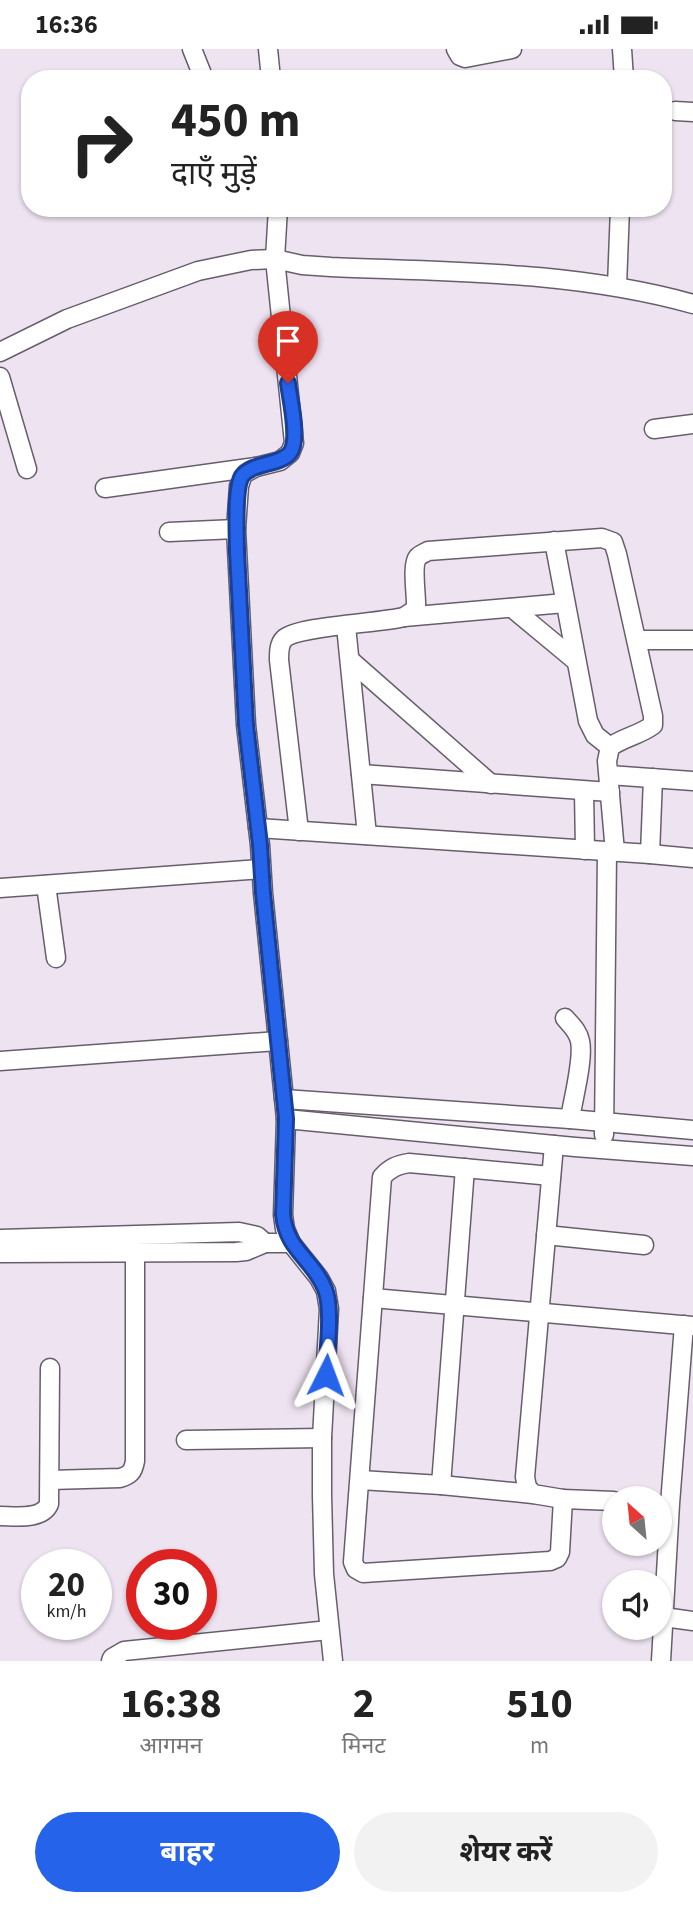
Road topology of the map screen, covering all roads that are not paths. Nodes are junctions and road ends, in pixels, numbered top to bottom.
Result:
1 (192, 49) edge
2 (268, 49) edge
3 (456, 49) edge
4 (512, 49) edge
5 (622, 49) edge
6 (200, 70) edge
7 (270, 70) edge
8 (623, 70) edge
9 (277, 217) edge
10 (620, 217) edge
11 (275, 259) junction
12 (617, 286) junction
13 (693, 304) edge
14 (0, 352) edge
15 (0, 377) edge
16 (693, 424) edge
17 (653, 429) dead end
18 (256, 467) junction
19 (27, 469) dead end
20 (104, 488) dead end
21 (236, 529) junction
22 (169, 532) dead end
23 (554, 541) junction
24 (565, 603) junction
25 (512, 608) junction
26 (404, 617) junction
27 (346, 626) junction
28 (637, 640) junction
29 (693, 640) edge
30 (350, 660) junction
31 (576, 661) junction
32 (610, 747) junction
33 (361, 774) junction
34 (653, 778) junction
35 (693, 781) edge
36 (491, 784) junction
37 (609, 784) junction
38 (584, 791) junction
39 (258, 828) junction
40 (299, 831) junction
41 (367, 835) junction
42 (585, 850) junction
43 (611, 852) junction
44 (650, 854) junction
45 (693, 858) edge
46 (261, 869) junction
47 (46, 885) junction
48 (0, 888) edge
49 (56, 958) dead end
50 (565, 1018) dead end
51 (278, 1041) junction
52 (0, 1061) edge
53 (284, 1098) junction
54 (286, 1119) junction
55 (570, 1119) junction
56 (605, 1123) junction
57 (693, 1131) edge
58 (554, 1145) junction
59 (603, 1149) junction
60 (693, 1156) edge
61 (465, 1168) junction
62 (551, 1176) junction
63 (546, 1235) junction
64 (0, 1239) edge
65 (265, 1243) junction
66 (291, 1243) junction
67 (645, 1245) dead end
68 (135, 1252) junction
69 (0, 1253) edge
70 (373, 1298) junction
71 (455, 1306) junction
72 (539, 1313) junction
73 (688, 1325) edge
74 (50, 1368) dead end
75 (322, 1438) junction
76 (186, 1440) dead end
77 (360, 1480) junction
78 (50, 1481) junction
79 (441, 1485) junction
80 (667, 1486) edge
81 (534, 1494) junction
82 (563, 1499) junction
83 (602, 1501) edge
84 (0, 1516) edge
85 (672, 1619) edge
86 (693, 1621) edge
87 (329, 1630) junction
88 (663, 1640) edge
89 (195, 1653) edge
90 (111, 1661) edge
91 (333, 1661) edge
92 (662, 1661) edge

1 - 6 street
2 - 7 street
3 - 4 street
5 - 8 street
9 - 11 street
10 - 12 street
11 - 12 street
11 - 14 street
11 - 18 street
12 - 13 street
15 - 19 street
16 - 17 street
18 - 20 street
18 - 21 street
21 - 22 street
21 - 39 street
23 - 24 street
23 - 26 street
23 - 28 street
24 - 25 street
24 - 31 street
25 - 26 street
25 - 31 street
26 - 27 street
27 - 30 street
27 - 40 street
28 - 29 street
28 - 32 street
30 - 33 street
30 - 36 street
31 - 32 street
32 - 37 street
33 - 36 street
33 - 41 street
34 - 35 street
34 - 37 street
34 - 44 street
36 - 38 street
37 - 38 street
37 - 43 street
38 - 42 street
39 - 40 street
39 - 46 street
40 - 41 street
41 - 42 street
42 - 43 street
43 - 44 street
43 - 56 street
44 - 45 street
46 - 47 street
46 - 51 street
47 - 48 street
47 - 49 street
50 - 55 street
51 - 52 street
51 - 53 street
53 - 54 street
53 - 55 street
54 - 58 street
54 - 66 street
55 - 56 street
56 - 57 street
56 - 59 street
58 - 59 street
58 - 62 street
59 - 60 street
61 - 62 street
61 - 70 street
61 - 71 street
62 - 63 street
63 - 67 street
63 - 72 street
64 - 65 street
65 - 66 street
65 - 68 street
66 - 75 street
68 - 69 street
68 - 78 street
70 - 71 street
70 - 77 street
71 - 72 street
71 - 79 street
72 - 73 street
72 - 81 street
73 - 80 street
74 - 78 street
75 - 76 street
75 - 87 street
77 - 79 street
77 - 82 street
78 - 84 street
79 - 81 street
81 - 82 street
82 - 83 street
85 - 86 street
87 - 89 street
87 - 91 street
88 - 92 street
89 - 90 street

